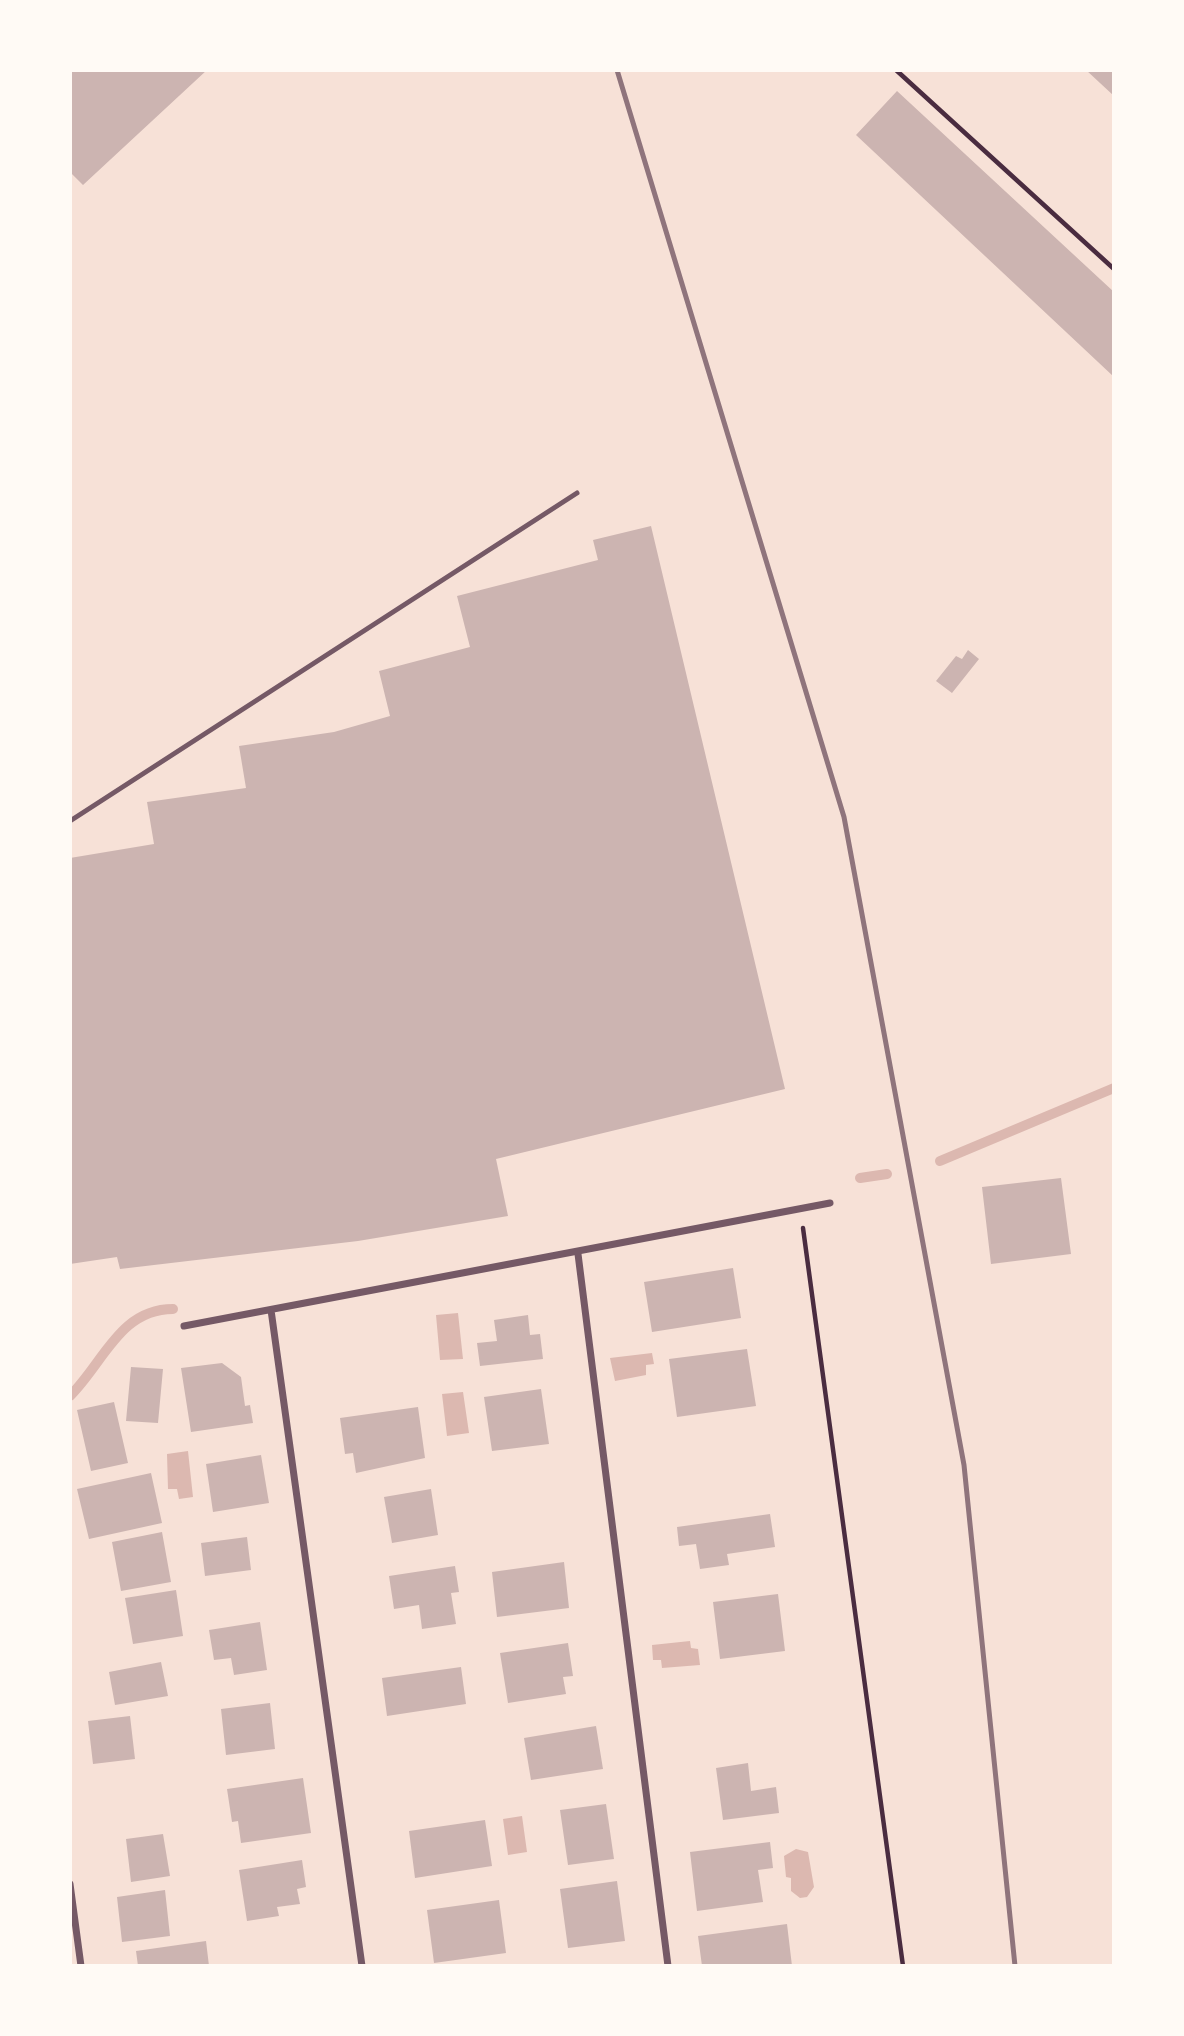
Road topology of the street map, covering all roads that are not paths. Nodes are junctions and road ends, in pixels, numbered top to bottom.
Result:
1 (577, 493) dead end
2 (70, 821) edge
3 (830, 1203) dead end
4 (578, 1254) junction
5 (271, 1310) junction
6 (184, 1326) dead end
7 (70, 1884) edge
8 (81, 1966) edge
9 (362, 1966) edge
10 (668, 1966) edge

1 - 2 lane
3 - 4 street
4 - 5 street
4 - 10 street
5 - 6 street
5 - 9 street
7 - 8 street

